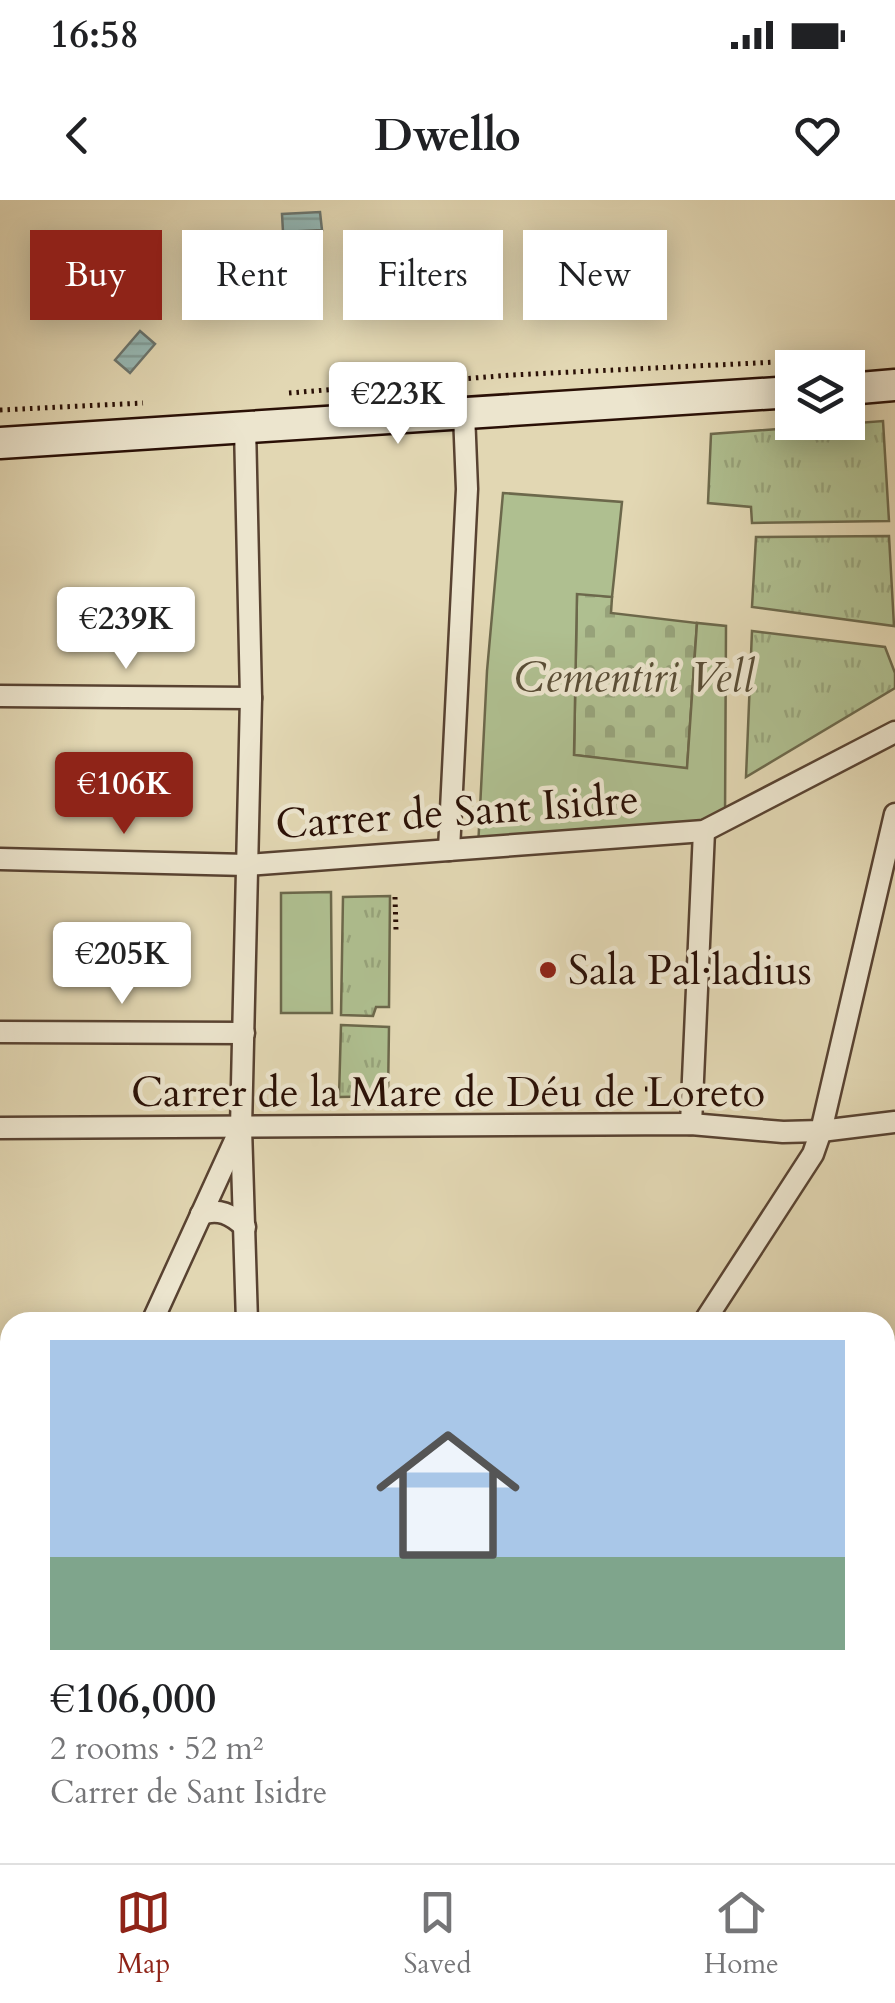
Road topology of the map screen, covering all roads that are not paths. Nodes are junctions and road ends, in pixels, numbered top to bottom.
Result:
1 (895, 384) edge
2 (865, 387) edge
3 (775, 393) edge
4 (464, 413) junction
5 (245, 426) junction
6 (0, 443) edge
7 (0, 696) edge
8 (251, 698) junction
9 (895, 732) edge
10 (895, 814) edge
11 (704, 831) junction
12 (449, 850) junction
13 (0, 859) edge
14 (247, 865) junction
15 (0, 1032) edge
16 (244, 1032) junction
17 (895, 1122) edge
18 (690, 1124) junction
19 (0, 1128) edge
20 (241, 1128) junction
21 (821, 1131) junction
22 (201, 1214) junction
23 (245, 1226) junction
24 (157, 1312) edge
25 (247, 1312) edge
26 (710, 1312) edge

1 - 2 main road
3 - 4 main road
4 - 5 main road
4 - 12 street
5 - 6 main road
5 - 8 street
7 - 8 street
8 - 14 street
9 - 11 street, Carrer de Sant Isidre
10 - 21 street
11 - 12 street, Carrer de Sant Isidre
11 - 18 street
12 - 14 street, Carrer de Sant Isidre
13 - 14 street, Carrer de Sant Isidre
14 - 16 street
15 - 16 street
16 - 20 street
17 - 21 street, Carrer de la Mare de Déu de Loreto
18 - 20 street, Carrer de la Mare de Déu de Loreto
18 - 21 street, Carrer de la Mare de Déu de Loreto
19 - 20 street, Carrer de la Mare de Déu de Loreto
20 - 22 street
20 - 23 street
21 - 26 street
22 - 23 street
22 - 24 street
23 - 25 street

